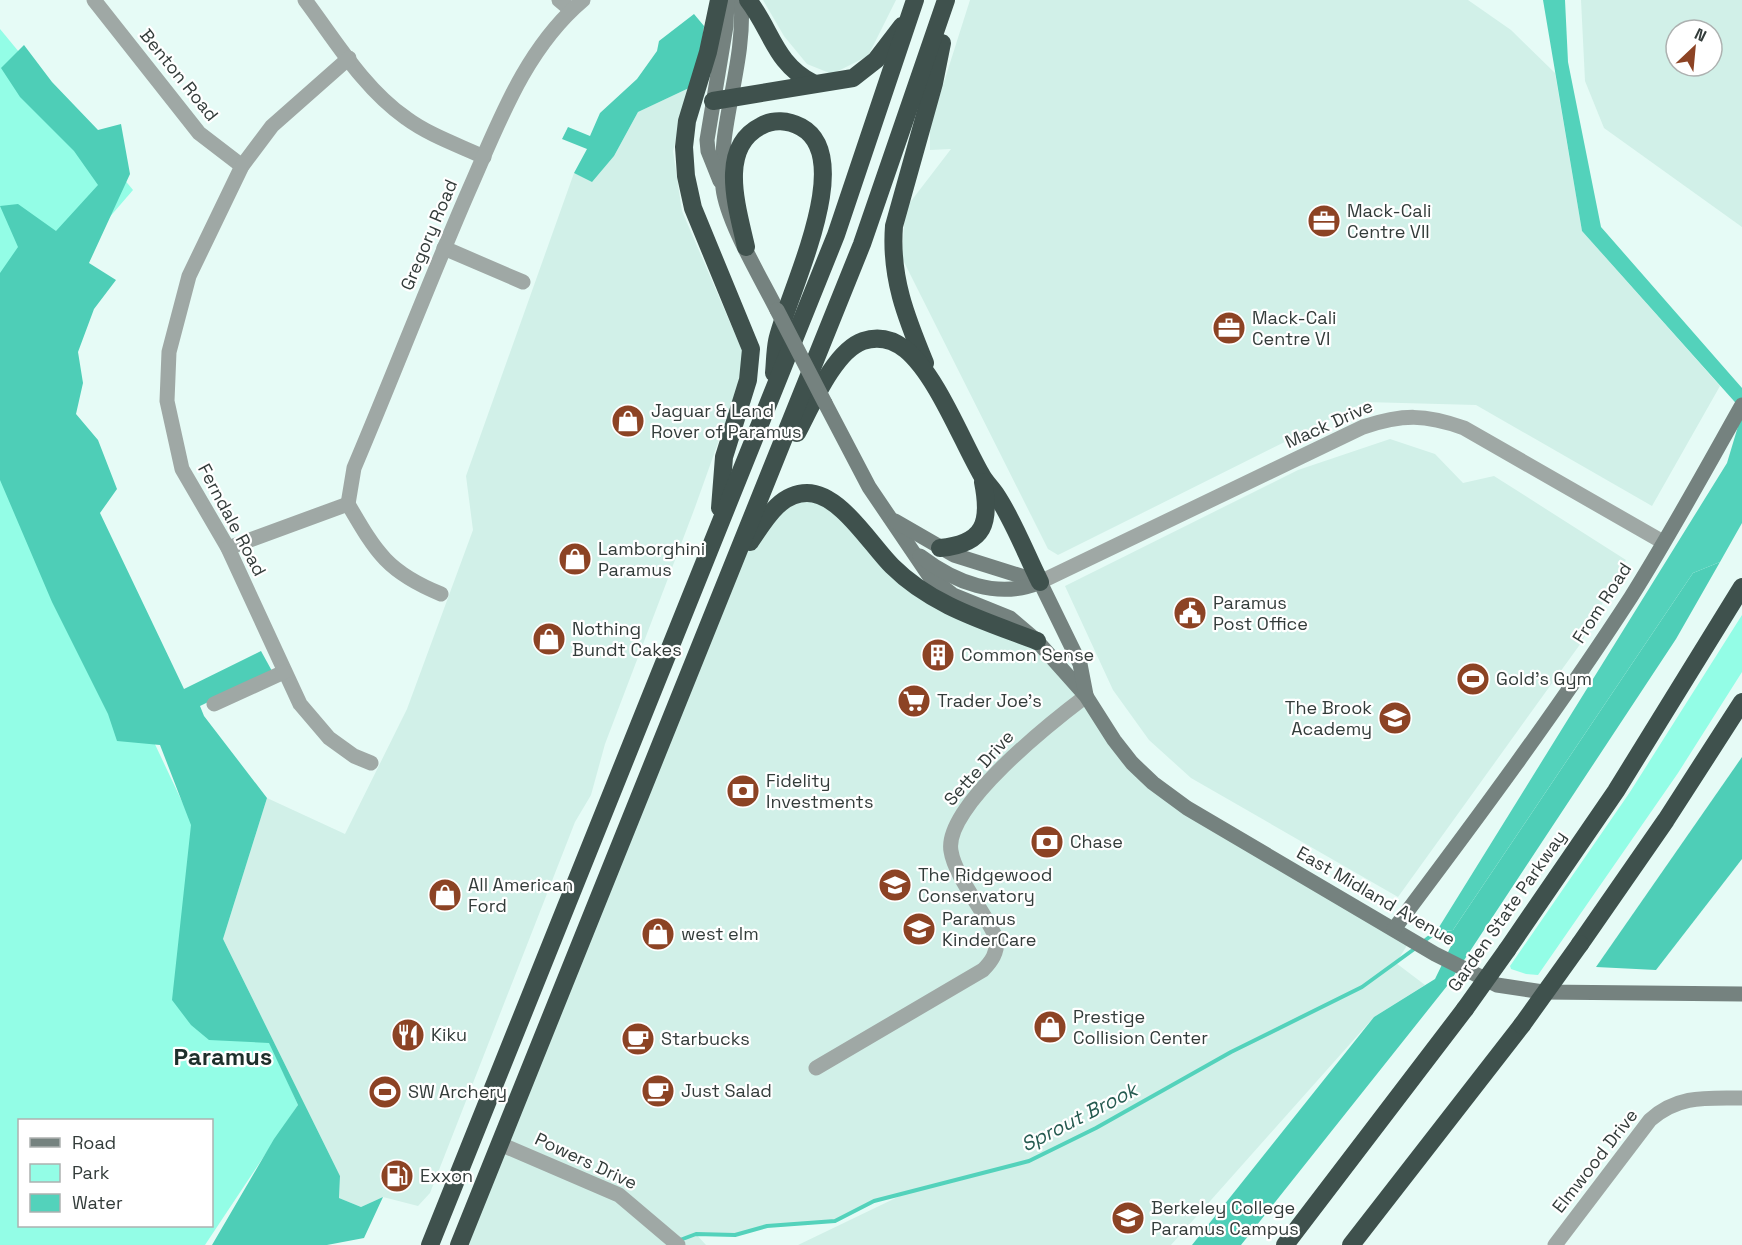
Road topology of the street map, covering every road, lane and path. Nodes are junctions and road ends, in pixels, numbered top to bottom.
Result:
1 (94, 0) edge
2 (305, 0) edge
3 (719, 0) edge
4 (728, 0) edge
5 (741, 0) edge
6 (748, 0) edge
7 (948, 0) edge
8 (571, 3) edge
9 (913, 7) edge
10 (349, 58) junction
11 (813, 83) junction
12 (732, 97) junction
13 (713, 101) junction
14 (484, 157) junction
15 (242, 166) junction
16 (723, 189) junction
17 (746, 247) junction
18 (444, 248) junction
19 (523, 282) dead end
20 (773, 389) junction
21 (936, 390) junction
22 (1739, 410) edge
23 (982, 477) junction
24 (760, 499) junction
25 (348, 504) junction
26 (890, 517) junction
27 (718, 530) junction
28 (1663, 543) junction
29 (228, 548) junction
30 (940, 548) junction
31 (912, 551) junction
32 (727, 576) junction
33 (1040, 582) junction
34 (1742, 586) edge
35 (441, 594) dead end
36 (1037, 641) junction
37 (284, 672) junction
38 (1086, 696) junction
39 (1742, 702) edge
40 (214, 704) dead end
41 (371, 763) dead end
42 (1394, 929) junction
43 (1742, 994) edge
44 (816, 1068) dead end
45 (1742, 1098) edge
46 (500, 1144) junction
47 (430, 1245) edge
48 (459, 1245) edge
49 (678, 1245) edge
50 (1285, 1245) edge
51 (1352, 1245) edge
52 (1555, 1245) edge

1 - 15 street, Benton Road
2 - 10 street
3 - 27 highway
4 - 13 street, East Midland Avenue
5 - 12 street
6 - 11 highway
7 - 21 highway
7 - 24 highway
8 - 14 street, Gregory Road
9 - 11 highway
9 - 20 highway
10 - 14 street
10 - 15 street, Ferndale Road
11 - 12 highway
12 - 13 highway
12 - 16 street
13 - 16 street, East Midland Avenue
14 - 18 street, Gregory Road
15 - 29 street, Ferndale Road
16 - 17 street, East Midland Avenue
17 - 20 highway
17 - 26 street, East Midland Avenue, bridge
18 - 19 street
18 - 25 street, Gregory Road
20 - 27 highway
21 - 23 highway
21 - 24 highway
22 - 28 street, From Road
23 - 30 highway
23 - 33 highway
24 - 32 highway
25 - 29 street
25 - 35 street
26 - 30 street, East Midland Avenue
26 - 31 street, East Midland Avenue
27 - 47 highway
28 - 33 street, Mack Drive
28 - 42 street, From Road
29 - 37 street, Ferndale Road
30 - 33 street, East Midland Avenue
31 - 33 street, East Midland Avenue
31 - 36 street, East Midland Avenue
32 - 36 highway
32 - 46 highway
33 - 38 street, East Midland Avenue
34 - 50 highway, Garden State Parkway, bridge
36 - 38 street, East Midland Avenue
37 - 40 street
37 - 41 street, Ferndale Road
38 - 42 street, East Midland Avenue
38 - 44 street, Sette Drive
39 - 51 highway, bridge
42 - 43 street, East Midland Avenue
45 - 52 street, Elmwood Drive
46 - 48 highway
46 - 49 street, Powers Drive

